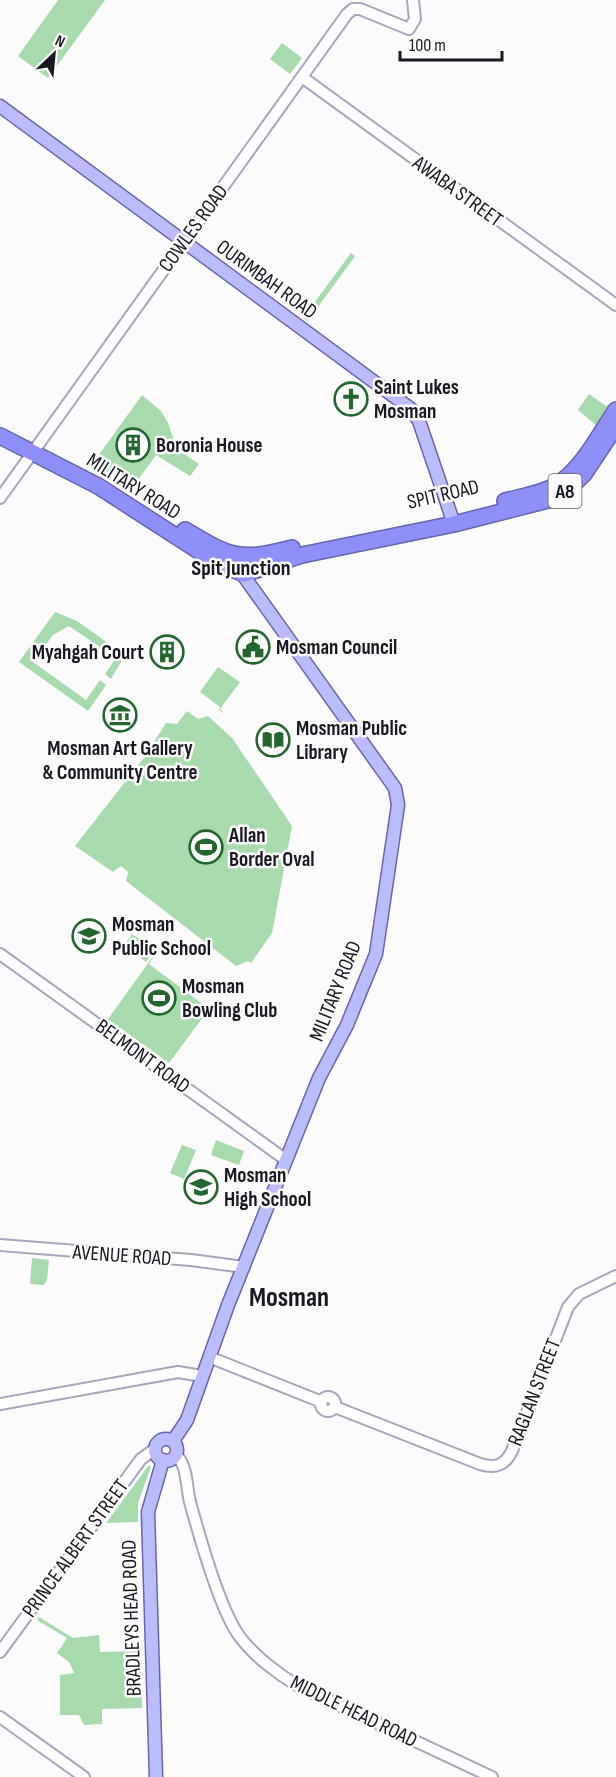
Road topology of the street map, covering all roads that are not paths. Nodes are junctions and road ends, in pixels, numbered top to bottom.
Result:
1 (413, 0) edge
2 (302, 77) junction
3 (0, 106) edge
4 (183, 241) junction
5 (616, 305) edge
6 (616, 410) edge
7 (0, 426) edge
8 (616, 426) edge
9 (0, 436) edge
10 (35, 448) junction
11 (0, 498) edge
12 (453, 519) junction
13 (200, 539) junction
14 (275, 553) junction
15 (242, 557) joint
16 (244, 574) junction
17 (0, 954) edge
18 (286, 1160) junction
19 (0, 1245) edge
20 (244, 1268) junction
21 (616, 1276) edge
22 (208, 1357) junction
23 (201, 1376) junction
24 (0, 1404) edge
25 (173, 1441) junction
26 (159, 1455) junction
27 (176, 1455) junction
28 (0, 1652) edge
29 (0, 1718) edge
30 (84, 1777) edge
31 (156, 1777) edge
32 (492, 1777) edge

1 - 2 street, COWLES ROAD
2 - 4 street, COWLES ROAD
2 - 5 street, AWABA STREET
3 - 4 main road, OURIMBAH ROAD
4 - 10 street, COWLES ROAD
4 - 12 main road, OURIMBAH ROAD
6 - 12 highway, SPIT ROAD / A8
7 - 10 highway, MILITARY ROAD / A8
8 - 12 highway, SPIT ROAD / A8
9 - 10 highway, MILITARY ROAD / A8
10 - 11 street, COWLES ROAD
10 - 13 highway, MILITARY ROAD / A8
10 - 16 highway, MILITARY ROAD / A8
12 - 14 highway, SPIT ROAD / A8
12 - 16 highway, SPIT ROAD / A8
13 - 15 highway, MILITARY ROAD / A8
13 - 16 main road, MILITARY ROAD
14 - 15 highway, SPIT ROAD / A8
14 - 16 main road
16 - 18 main road, MILITARY ROAD
17 - 18 street, BELMONT ROAD
18 - 20 main road, MILITARY ROAD
19 - 20 street, AVENUE ROAD
20 - 22 main road, MILITARY ROAD
21 - 22 street, RAGLAN STREET
22 - 23 main road, MILITARY ROAD
23 - 24 street
23 - 25 main road, MILITARY ROAD
25 - 26 main road
25 - 27 main road
26 - 27 main road
26 - 28 street, PRINCE ALBERT STREET
26 - 31 main road, BRADLEYS HEAD ROAD
27 - 32 street, MIDDLE HEAD ROAD
29 - 30 street

